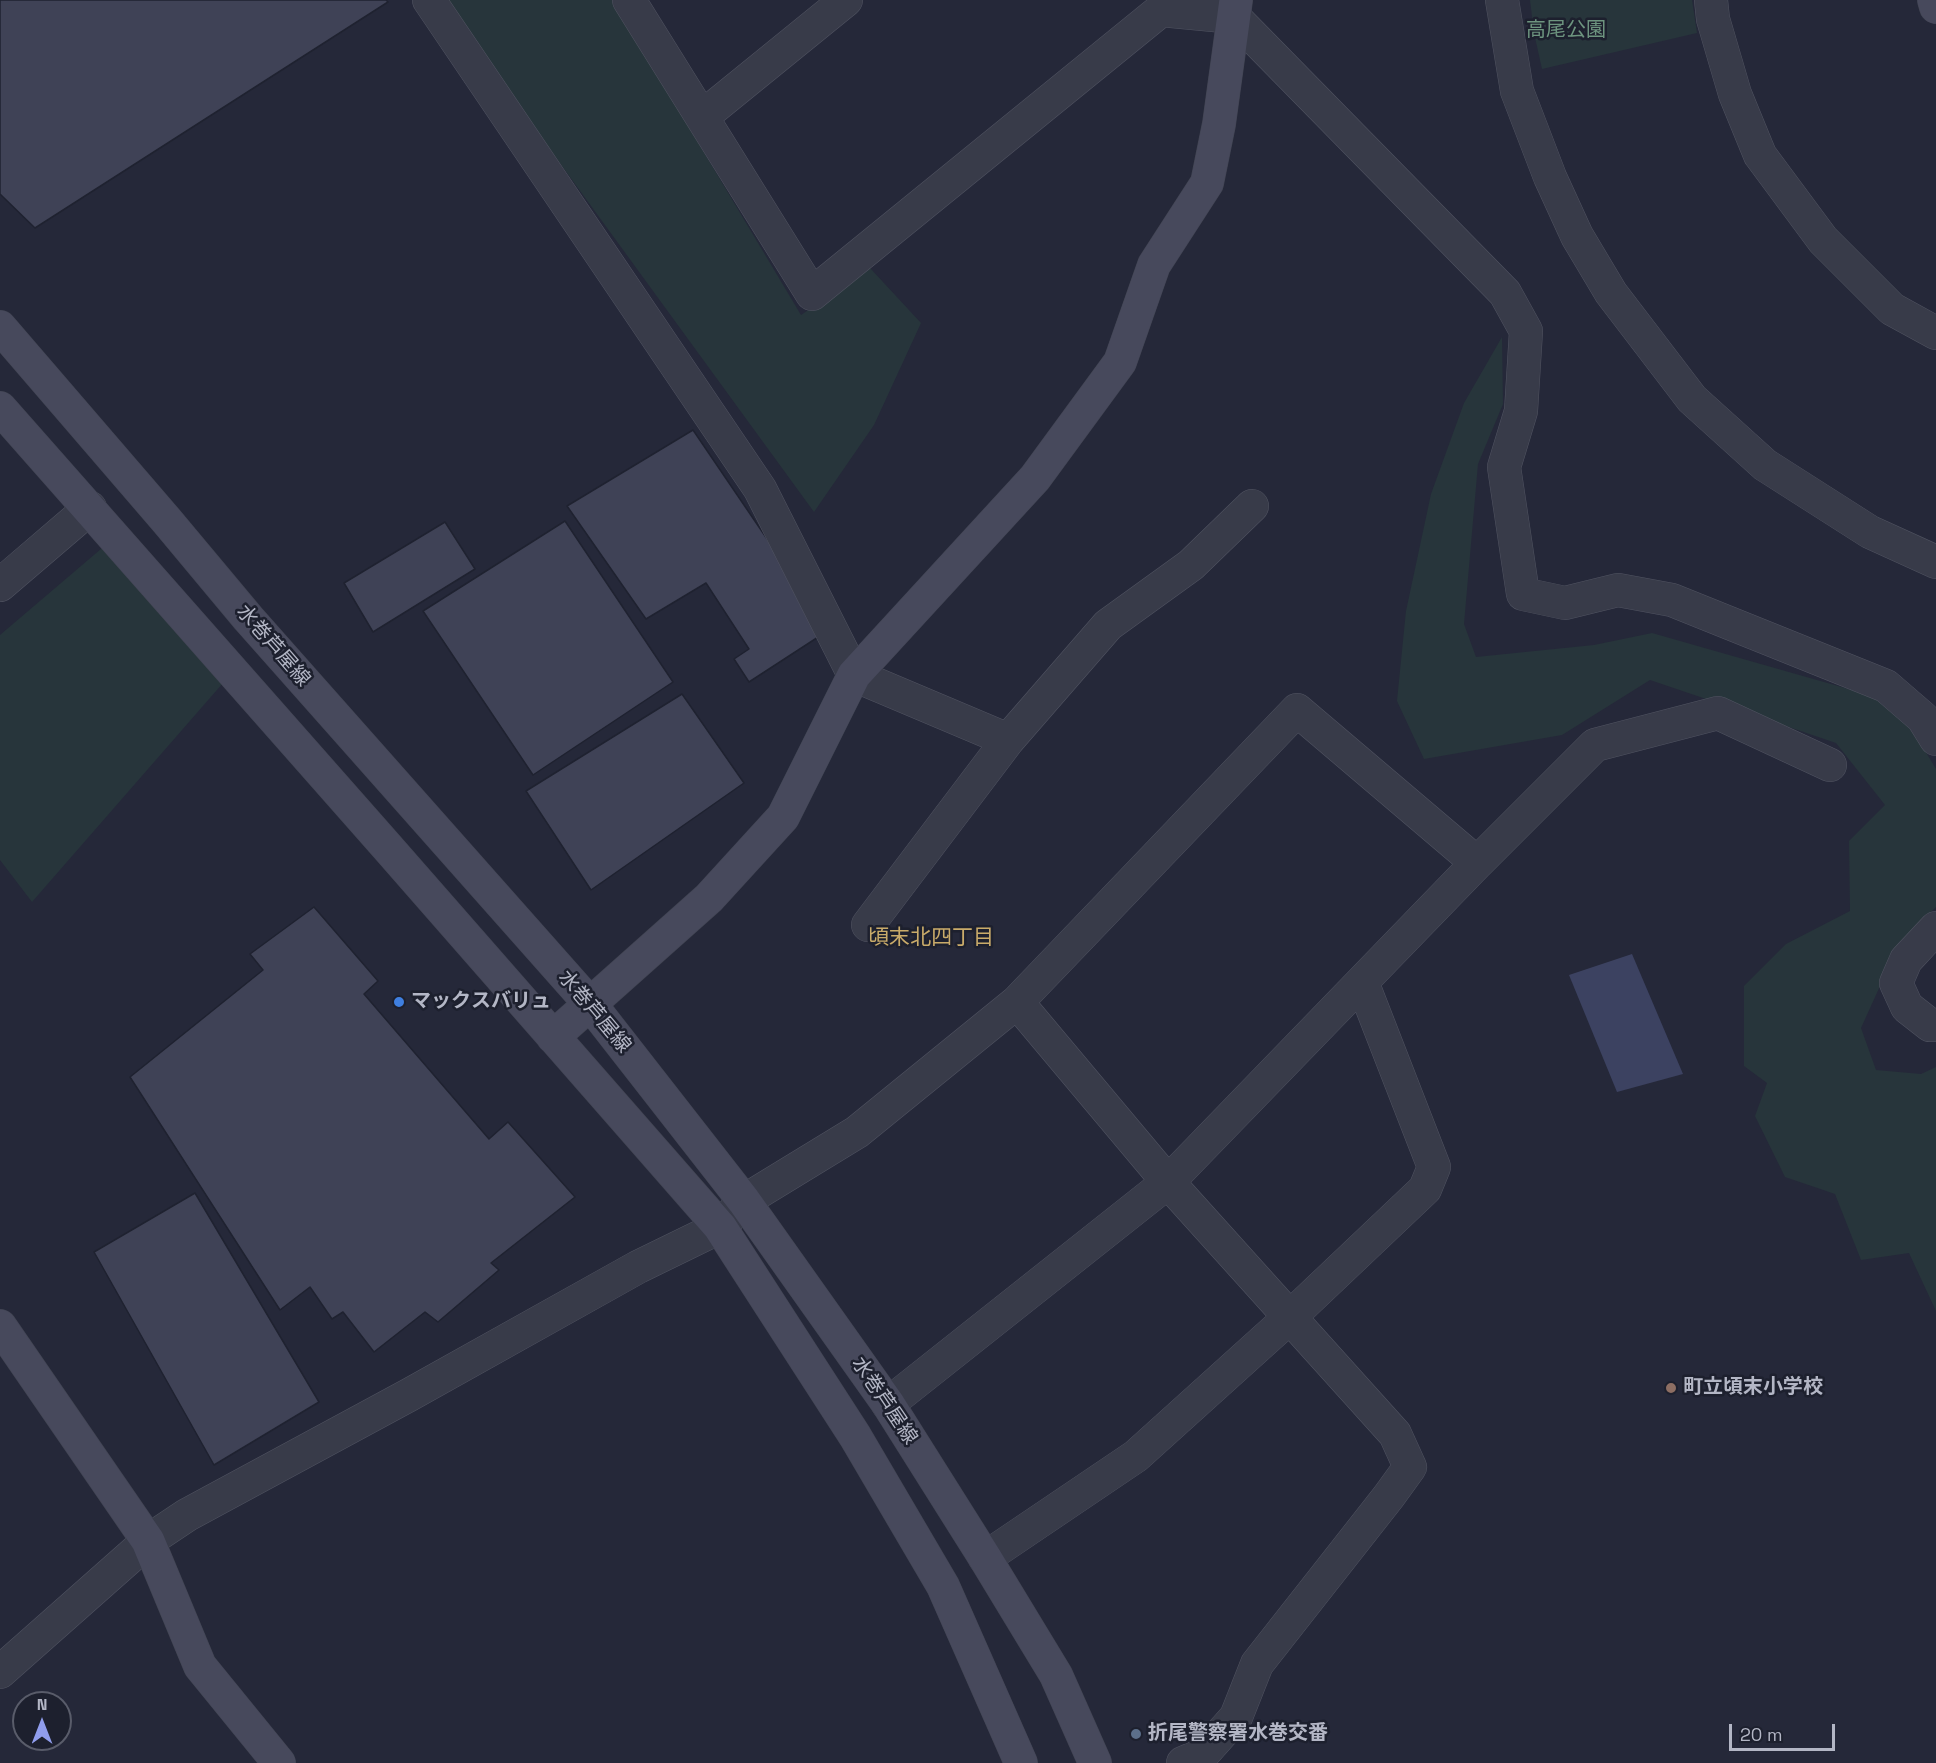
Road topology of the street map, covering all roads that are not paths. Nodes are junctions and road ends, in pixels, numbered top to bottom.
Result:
1 (429, 0) edge
2 (628, 0) edge
3 (846, 0) edge
4 (1502, 0) edge
5 (1711, 0) edge
6 (1934, 0) edge
7 (1936, 7) edge
8 (1235, 8) edge
9 (702, 117) junction
10 (0, 327) edge
11 (1936, 333) edge
12 (0, 408) edge
13 (1252, 506) dead end
14 (90, 508) junction
15 (1936, 562) edge
16 (0, 585) edge
17 (854, 675) junction
18 (1936, 739) edge
19 (1008, 740) junction
20 (1830, 765) dead end
21 (1477, 863) junction
22 (868, 925) dead end
23 (1936, 928) edge
24 (1362, 982) junction
25 (1017, 1002) junction
26 (591, 1005) junction
27 (1936, 1025) edge
28 (553, 1037) junction
29 (1168, 1182) junction
30 (744, 1201) junction
31 (720, 1227) junction
32 (1290, 1317) junction
33 (0, 1326) edge
34 (888, 1404) junction
35 (148, 1541) junction
36 (985, 1558) junction
37 (0, 1672) edge
38 (279, 1763) edge
39 (1021, 1763) edge
40 (1095, 1763) edge
41 (1183, 1763) edge

1 - 17 street
2 - 9 street
3 - 9 street
4 - 15 street
5 - 11 street
6 - 7 main road
8 - 9 street
8 - 17 main road
8 - 18 street
10 - 26 main road, 水巻芦屋線
12 - 14 main road
13 - 19 street
14 - 16 street
14 - 28 main road
17 - 19 street
17 - 26 main road
19 - 22 street
20 - 21 street
21 - 24 street
21 - 25 street
23 - 27 street
24 - 29 street
24 - 32 street
25 - 29 street
25 - 30 street
26 - 28 main road
26 - 30 main road, 水巻芦屋線
28 - 31 main road
29 - 32 street
29 - 34 street
30 - 31 street
30 - 34 main road, 水巻芦屋線
31 - 35 street
31 - 39 main road
32 - 36 street
32 - 41 street
33 - 35 main road
34 - 36 main road, 水巻芦屋線
35 - 37 street
35 - 38 main road
36 - 40 main road, 水巻芦屋線

